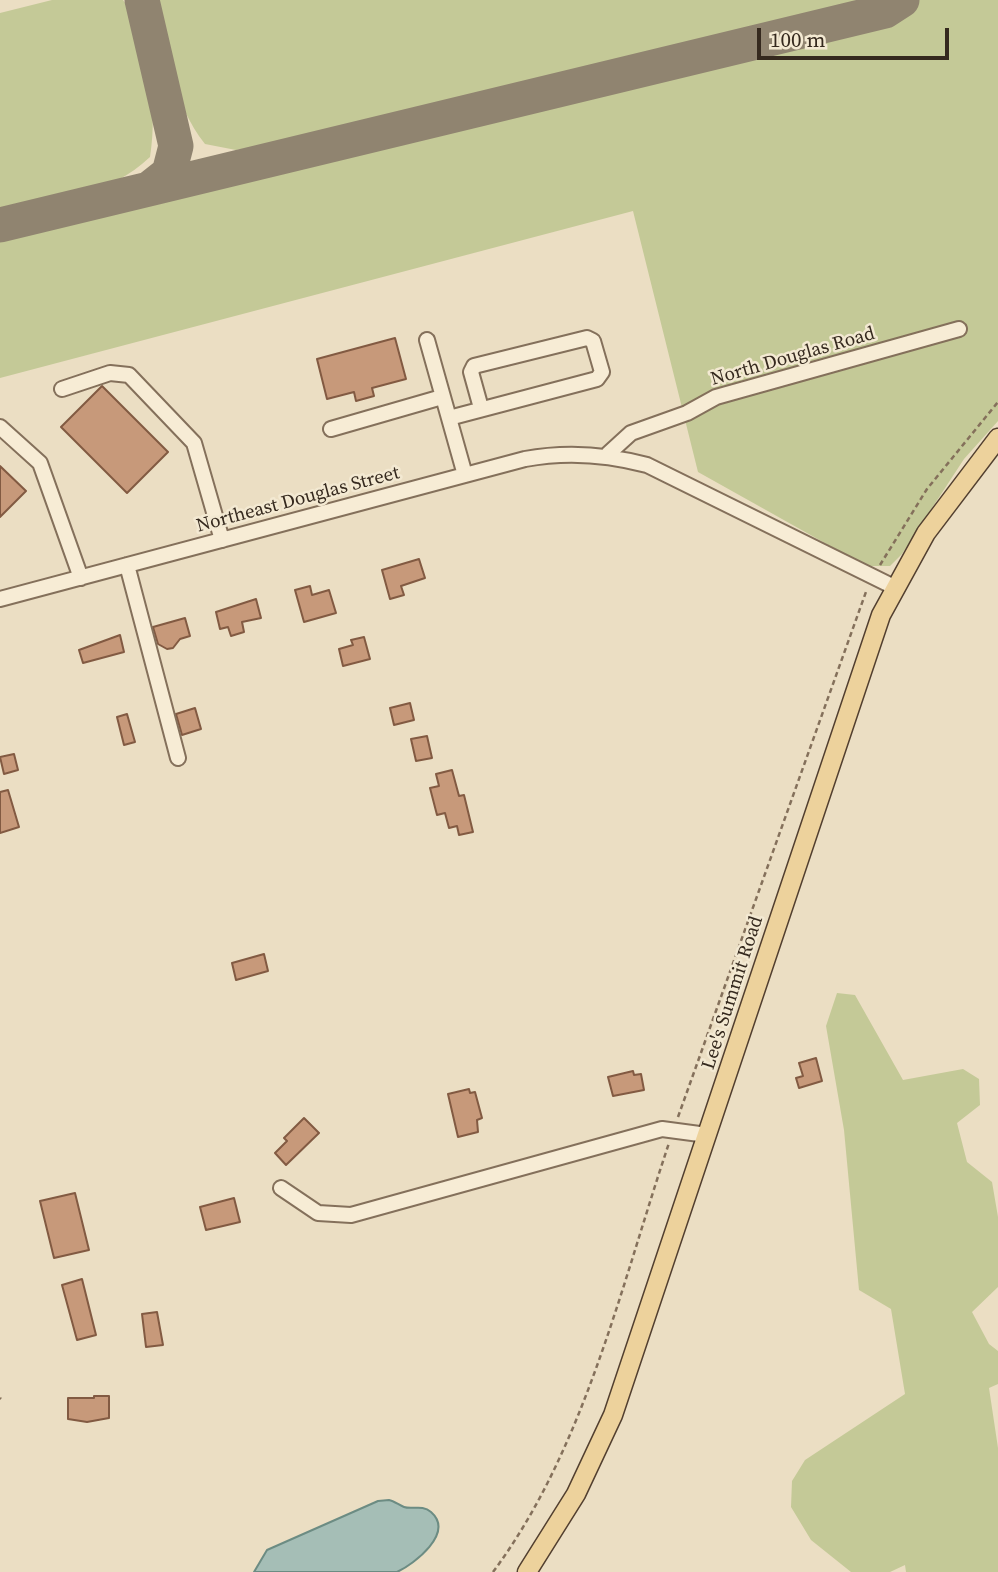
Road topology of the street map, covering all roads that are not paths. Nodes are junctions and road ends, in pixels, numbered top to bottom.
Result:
1 (959, 329) dead end
2 (427, 340) dead end
3 (62, 389) dead end
4 (442, 397) junction
5 (481, 408) junction
6 (449, 418) junction
7 (0, 427) edge
8 (331, 429) dead end
9 (998, 438) edge
10 (608, 454) junction
11 (465, 475) junction
12 (222, 540) junction
13 (127, 565) junction
14 (81, 578) junction
15 (894, 587) junction
16 (0, 599) edge
17 (177, 758) dead end
18 (707, 1135) junction
19 (281, 1188) dead end
20 (527, 1572) edge

1 - 10 street, North Douglas Road
2 - 4 street
3 - 12 street
4 - 6 street
4 - 8 street
5 - 5 street
5 - 6 street
6 - 11 street
7 - 14 street
9 - 15 main road, Lee's Summit Road
10 - 11 street, Northeast Douglas Street
10 - 15 street, Northeast Douglas Street
11 - 12 street, Northeast Douglas Street
12 - 13 street, Northeast Douglas Street
13 - 14 street, Northeast Douglas Street
13 - 17 street
14 - 16 street, Northeast Douglas Street
15 - 18 main road, Lee's Summit Road
18 - 19 street
18 - 20 main road, Lee's Summit Road

